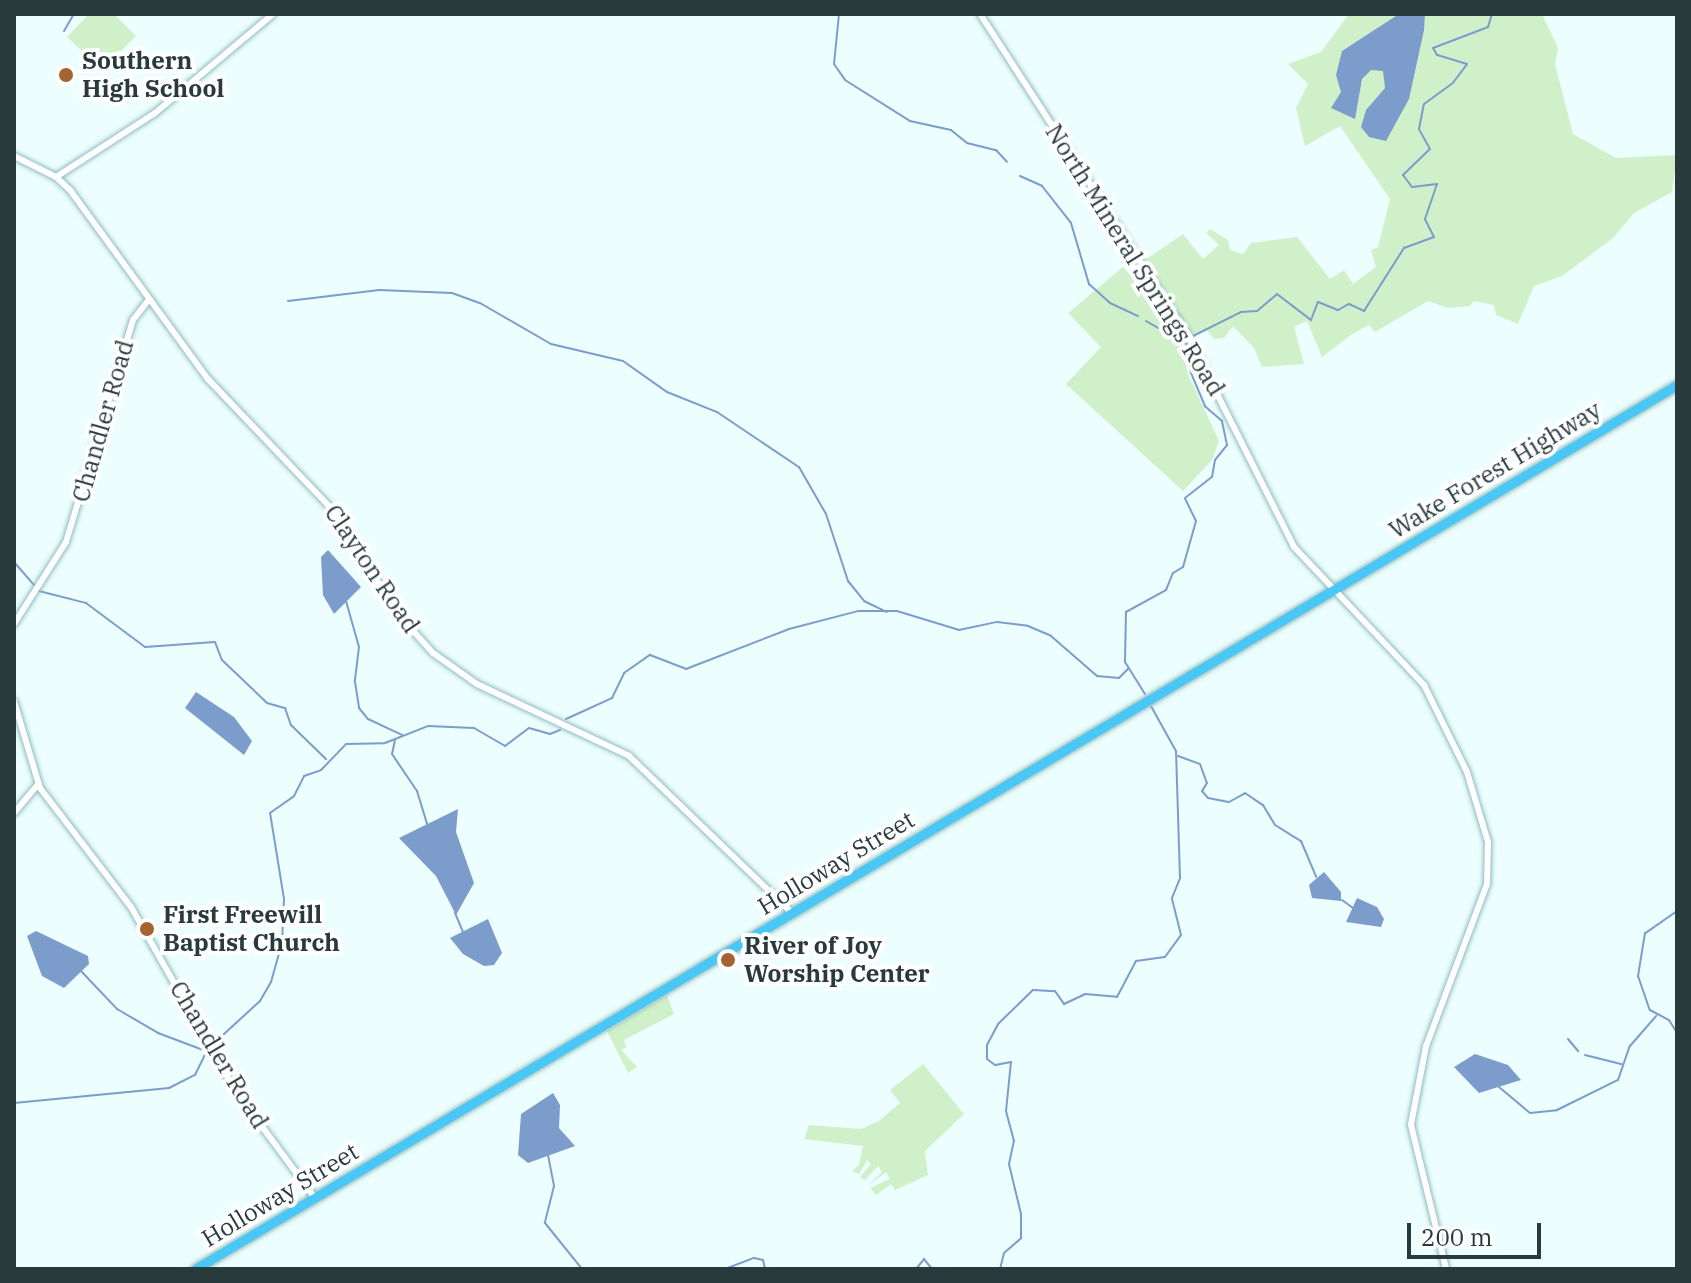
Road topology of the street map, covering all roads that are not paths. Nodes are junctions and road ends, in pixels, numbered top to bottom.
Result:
1 (273, 14) edge
2 (980, 14) edge
3 (14, 156) edge
4 (56, 177) junction
5 (147, 302) junction
6 (1677, 385) edge
7 (1334, 589) junction
8 (14, 624) edge
9 (14, 701) edge
10 (38, 784) junction
11 (14, 813) edge
12 (792, 913) junction
13 (315, 1198) junction
14 (195, 1269) edge
15 (1446, 1269) edge

1 - 4 street
2 - 7 street, North Mineral Springs Road
3 - 4 street, Clayton Road
4 - 5 street, Clayton Road
5 - 8 street, Chandler Road
5 - 12 street, Clayton Road
6 - 7 highway, Wake Forest Highway
7 - 12 highway, Holloway Street
7 - 15 street, North Mineral Springs Road
9 - 10 street, Chandler Road
10 - 11 street
10 - 13 street, Chandler Road
12 - 13 highway, Holloway Street
13 - 14 highway, Holloway Street

